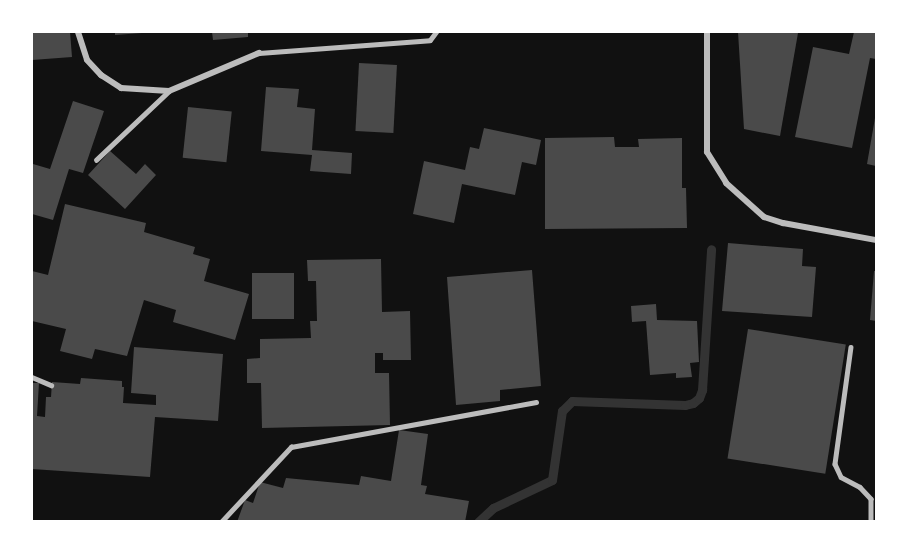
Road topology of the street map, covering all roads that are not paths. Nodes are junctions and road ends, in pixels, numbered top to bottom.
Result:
1 (78, 32) edge
2 (436, 32) edge
3 (707, 32) edge
4 (259, 53) joint
5 (170, 92) junction
6 (96, 160) dead end
7 (876, 240) edge
8 (851, 347) dead end
9 (32, 377) edge
10 (51, 385) dead end
11 (536, 402) dead end
12 (221, 522) edge
13 (871, 522) edge

1 - 5 street
2 - 4 lane
3 - 7 street
4 - 5 street
5 - 6 lane
8 - 13 lane
9 - 10 lane
11 - 12 lane

